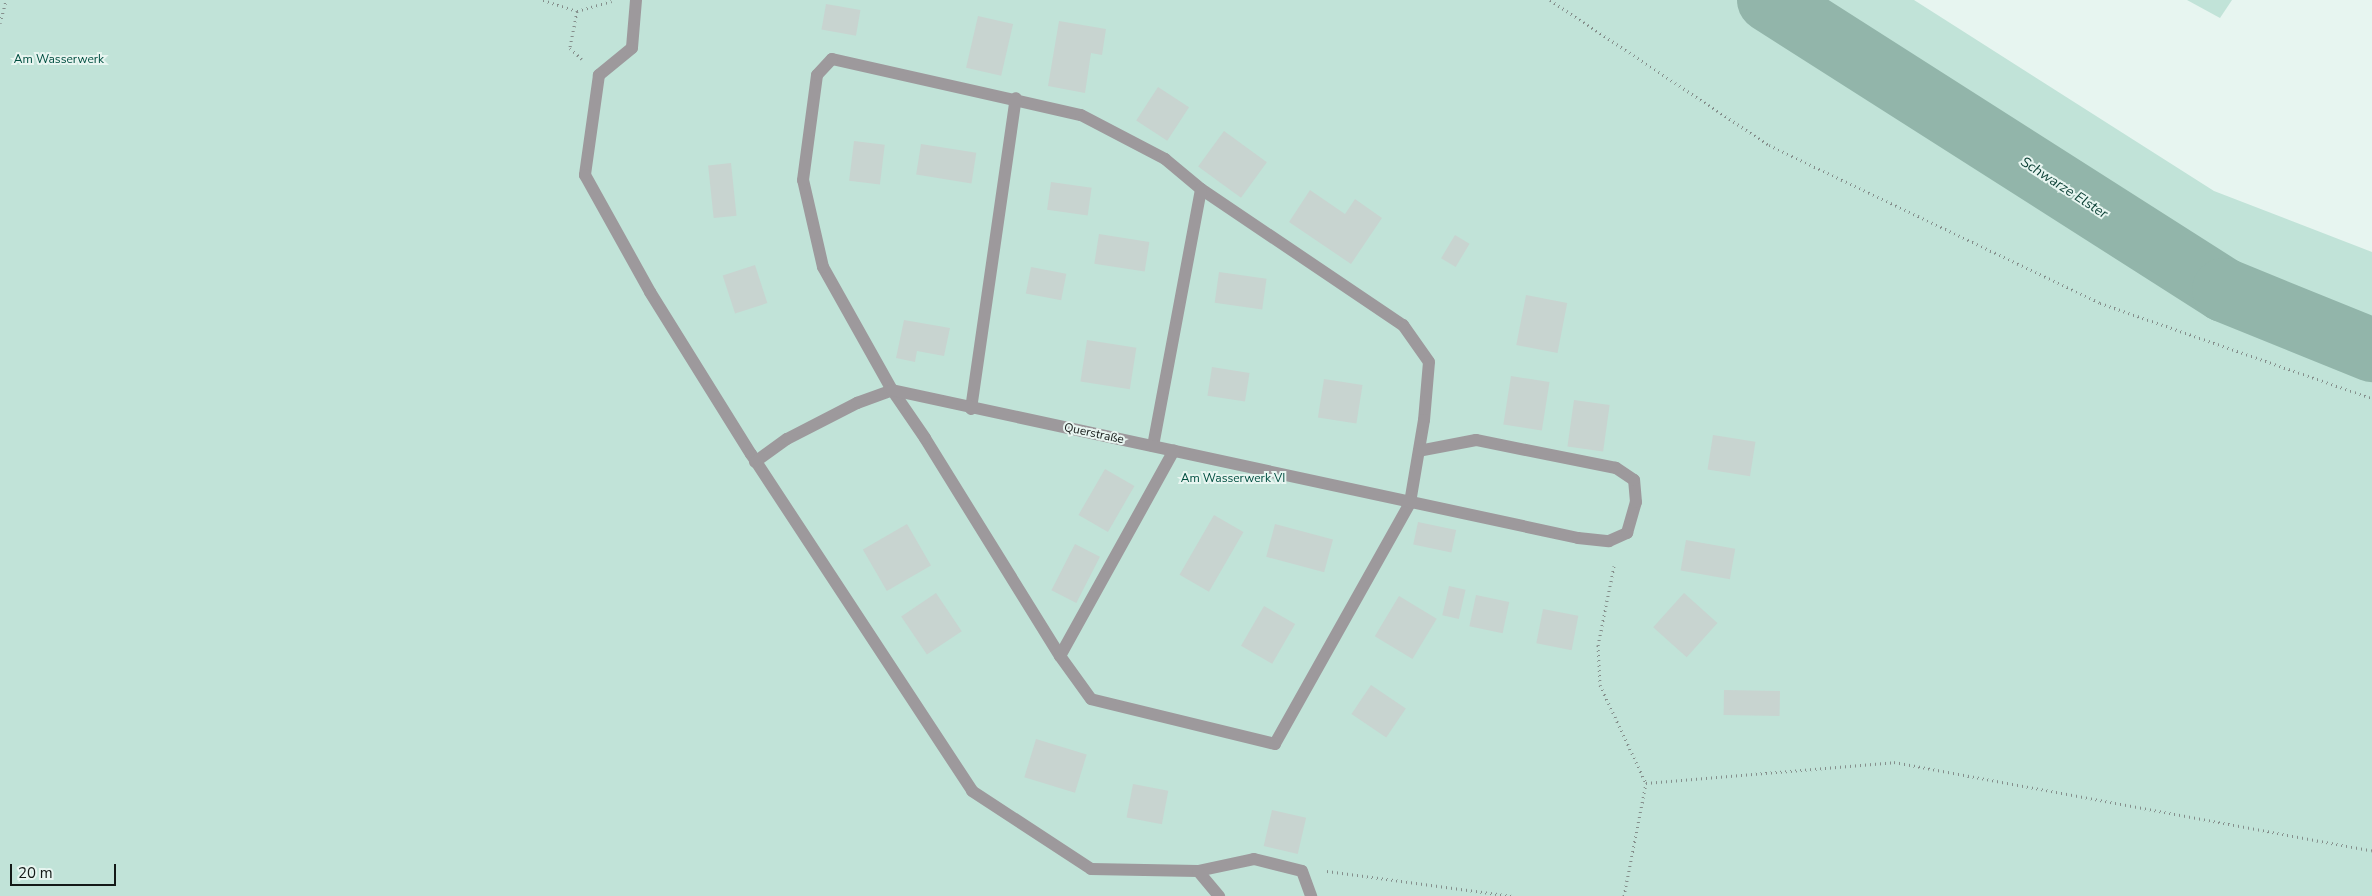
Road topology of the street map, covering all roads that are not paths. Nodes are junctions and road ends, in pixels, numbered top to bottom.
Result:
1 (636, 0) edge
2 (1016, 98) junction
3 (1201, 189) junction
4 (892, 390) junction
5 (971, 409) junction
6 (1153, 446) junction
7 (1174, 450) junction
8 (1419, 450) junction
9 (755, 462) junction
10 (1410, 503) junction
11 (1060, 656) junction
12 (1198, 871) junction
13 (1219, 896) edge
14 (1311, 896) edge

1 - 9 lane
2 - 3 lane
2 - 4 lane
2 - 5 lane
3 - 6 lane
3 - 8 lane
4 - 5 lane, Querstraße
4 - 9 lane
4 - 11 lane
5 - 6 lane, Querstraße
6 - 7 lane, Querstraße
7 - 10 lane, Querstraße
7 - 11 lane
8 - 10 lane
8 - 10 lane, Querstraße
9 - 12 lane
10 - 11 lane
12 - 13 lane
12 - 14 lane

